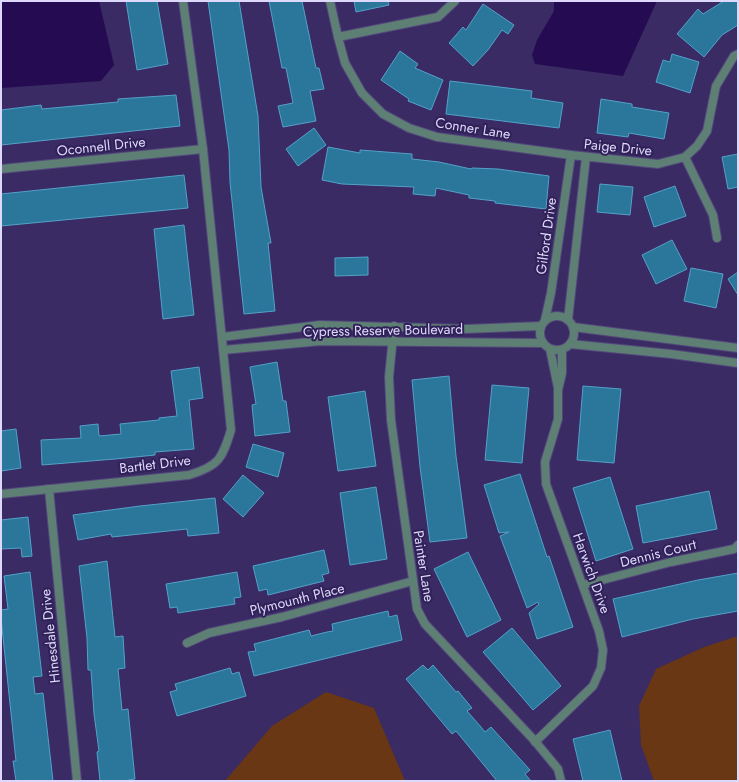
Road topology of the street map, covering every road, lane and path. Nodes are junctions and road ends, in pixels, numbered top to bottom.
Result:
1 (183, 1) edge
2 (330, 1) edge
3 (455, 1) edge
4 (338, 37) junction
5 (738, 54) edge
6 (203, 149) junction
7 (571, 155) junction
8 (586, 157) junction
9 (685, 157) junction
10 (1, 169) edge
11 (717, 238) dead end
12 (568, 320) junction
13 (543, 323) junction
14 (394, 326) junction
15 (573, 327) junction
16 (222, 337) junction
17 (392, 341) junction
18 (543, 343) junction
19 (570, 344) junction
20 (715, 345) junction
21 (738, 348) edge
22 (550, 349) junction
23 (223, 350) junction
24 (562, 350) junction
25 (711, 360) junction
26 (738, 363) edge
27 (558, 390) junction
28 (49, 489) junction
29 (1, 494) edge
30 (738, 545) edge
31 (413, 581) junction
32 (582, 585) junction
33 (187, 643) dead end
34 (535, 742) junction
35 (77, 781) edge
36 (560, 781) edge

1 - 6 street
2 - 4 street, Conner Lane
3 - 4 street
4 - 7 street, Conner Lane
5 - 9 street
6 - 10 street, Oconnell Drive
6 - 16 street
7 - 8 street, Paige Drive
7 - 13 street, Gilford Drive
8 - 9 street, Paige Drive
8 - 12 street
9 - 11 street
12 - 13 street
12 - 15 street
13 - 14 street, Cypress Reserve Boulevard
13 - 18 street
14 - 16 street, Cypress Reserve Boulevard
14 - 17 street, Painter Lane
15 - 19 street
15 - 20 street
16 - 23 street
17 - 18 street, Cypress Reserve Boulevard
17 - 23 street, Cypress Reserve Boulevard
17 - 31 street, Painter Lane
18 - 22 street
19 - 24 street
19 - 25 street
20 - 21 street
20 - 25 street
22 - 24 street
22 - 27 street, Harwich Drive
23 - 28 street, Bartlet Drive
24 - 27 street, Harwich Drive
25 - 26 street
27 - 32 street, Harwich Drive
28 - 29 street, Bartlet Drive
28 - 35 street, Hinesdale Drive
30 - 32 street, Dennis Court
31 - 33 street, Plymounth Place
31 - 34 street, Painter Lane
32 - 34 street, Harwich Drive
34 - 36 street, Painter Lane

